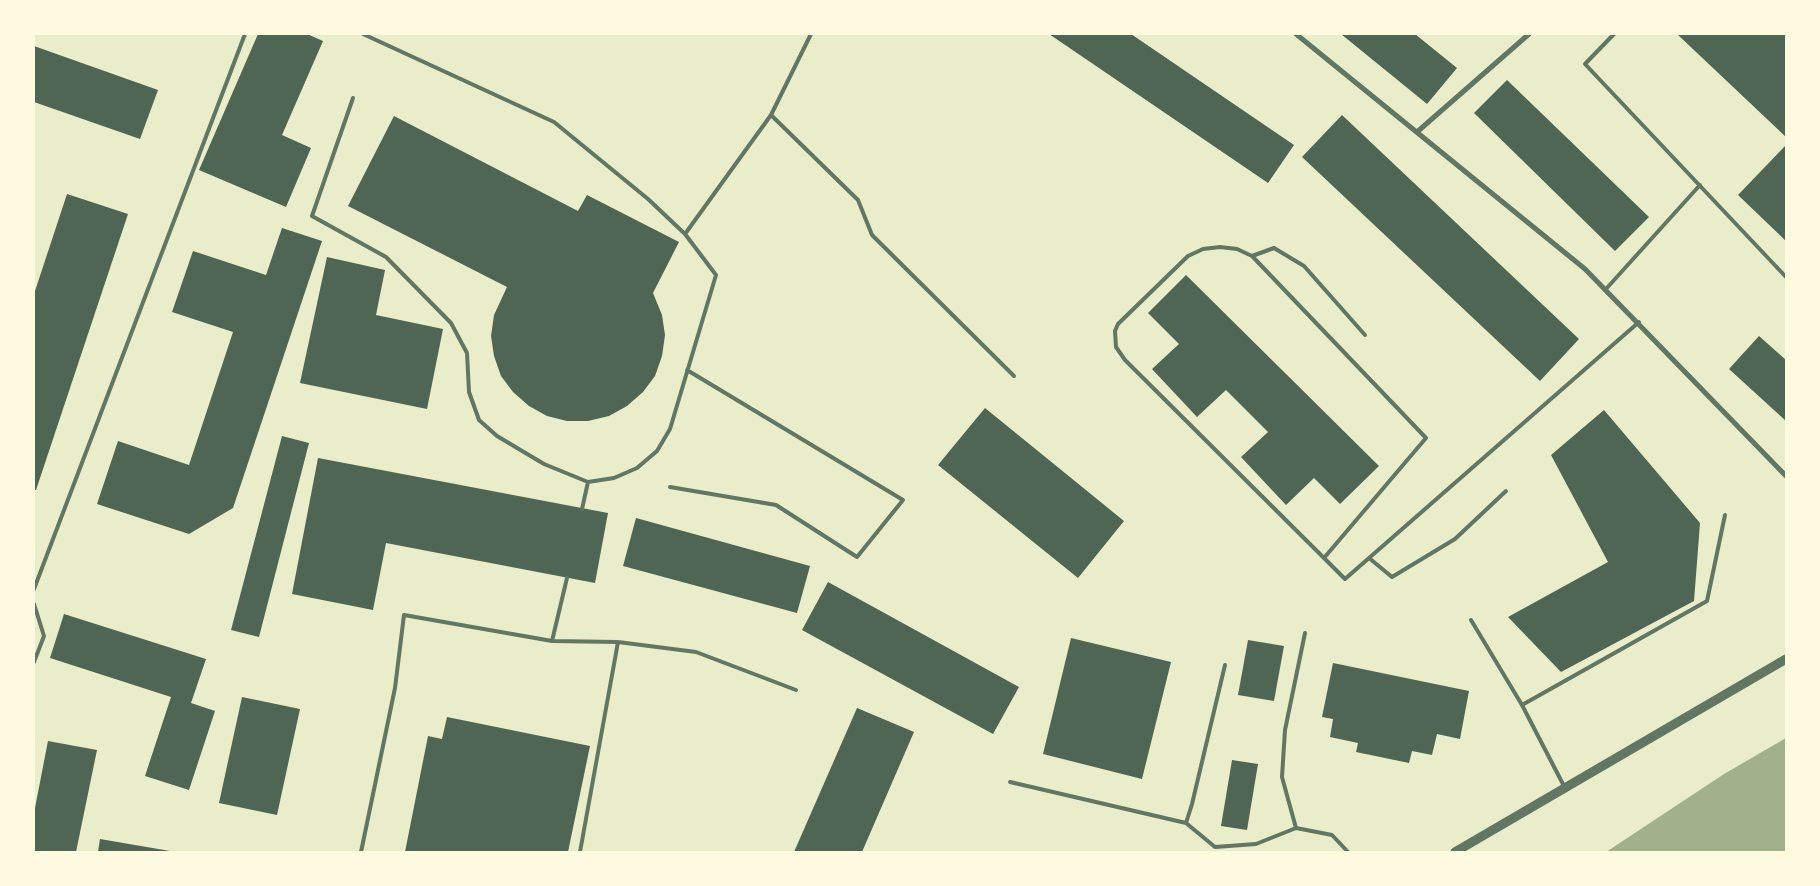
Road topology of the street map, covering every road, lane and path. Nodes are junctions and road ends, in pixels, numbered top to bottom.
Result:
1 (245, 34) edge
2 (364, 34) edge
3 (811, 34) edge
4 (1296, 34) edge
5 (1529, 34) edge
6 (1614, 34) edge
7 (353, 98) dead end
8 (771, 115) junction
9 (1416, 132) junction
10 (1700, 185) junction
11 (685, 234) junction
12 (1252, 256) junction
13 (1786, 277) edge
14 (1606, 289) junction
15 (1639, 322) junction
16 (1364, 335) dead end
17 (687, 370) junction
18 (1014, 376) dead end
19 (1786, 476) edge
20 (588, 482) junction
21 (670, 487) dead end
22 (1506, 491) dead end
23 (582, 509) dead end
24 (1725, 515) dead end
25 (1324, 558) junction
26 (1369, 558) junction
27 (567, 578) dead end
28 (34, 589) edge
29 (34, 604) edge
30 (1471, 620) dead end
31 (1305, 633) dead end
32 (552, 641) junction
33 (618, 642) junction
34 (1786, 658) edge
35 (34, 662) edge
36 (1225, 665) dead end
37 (796, 690) dead end
38 (1522, 705) junction
39 (1010, 782) dead end
40 (1565, 788) junction
41 (1186, 823) junction
42 (1296, 828) junction
43 (361, 852) edge
44 (580, 852) edge
45 (1348, 852) edge
46 (1455, 852) edge

1 - 28 lane
2 - 11 lane
3 - 8 lane
4 - 9 street
5 - 9 street
6 - 10 lane
7 - 20 lane
8 - 11 lane
8 - 18 lane
9 - 14 street
10 - 13 lane
10 - 14 lane
11 - 17 lane
12 - 16 lane
12 - 25 lane
12 - 25 lane
14 - 15 street
15 - 19 street
15 - 26 lane
17 - 20 lane
17 - 21 lane
20 - 23 lane
22 - 26 lane
24 - 38 lane
25 - 26 lane
27 - 32 lane
29 - 35 lane
30 - 38 lane
31 - 42 lane
32 - 33 lane
32 - 43 lane
33 - 37 lane
33 - 44 lane
34 - 40 street
36 - 41 lane
38 - 40 lane
39 - 41 lane
40 - 46 street
41 - 42 lane
42 - 45 lane

